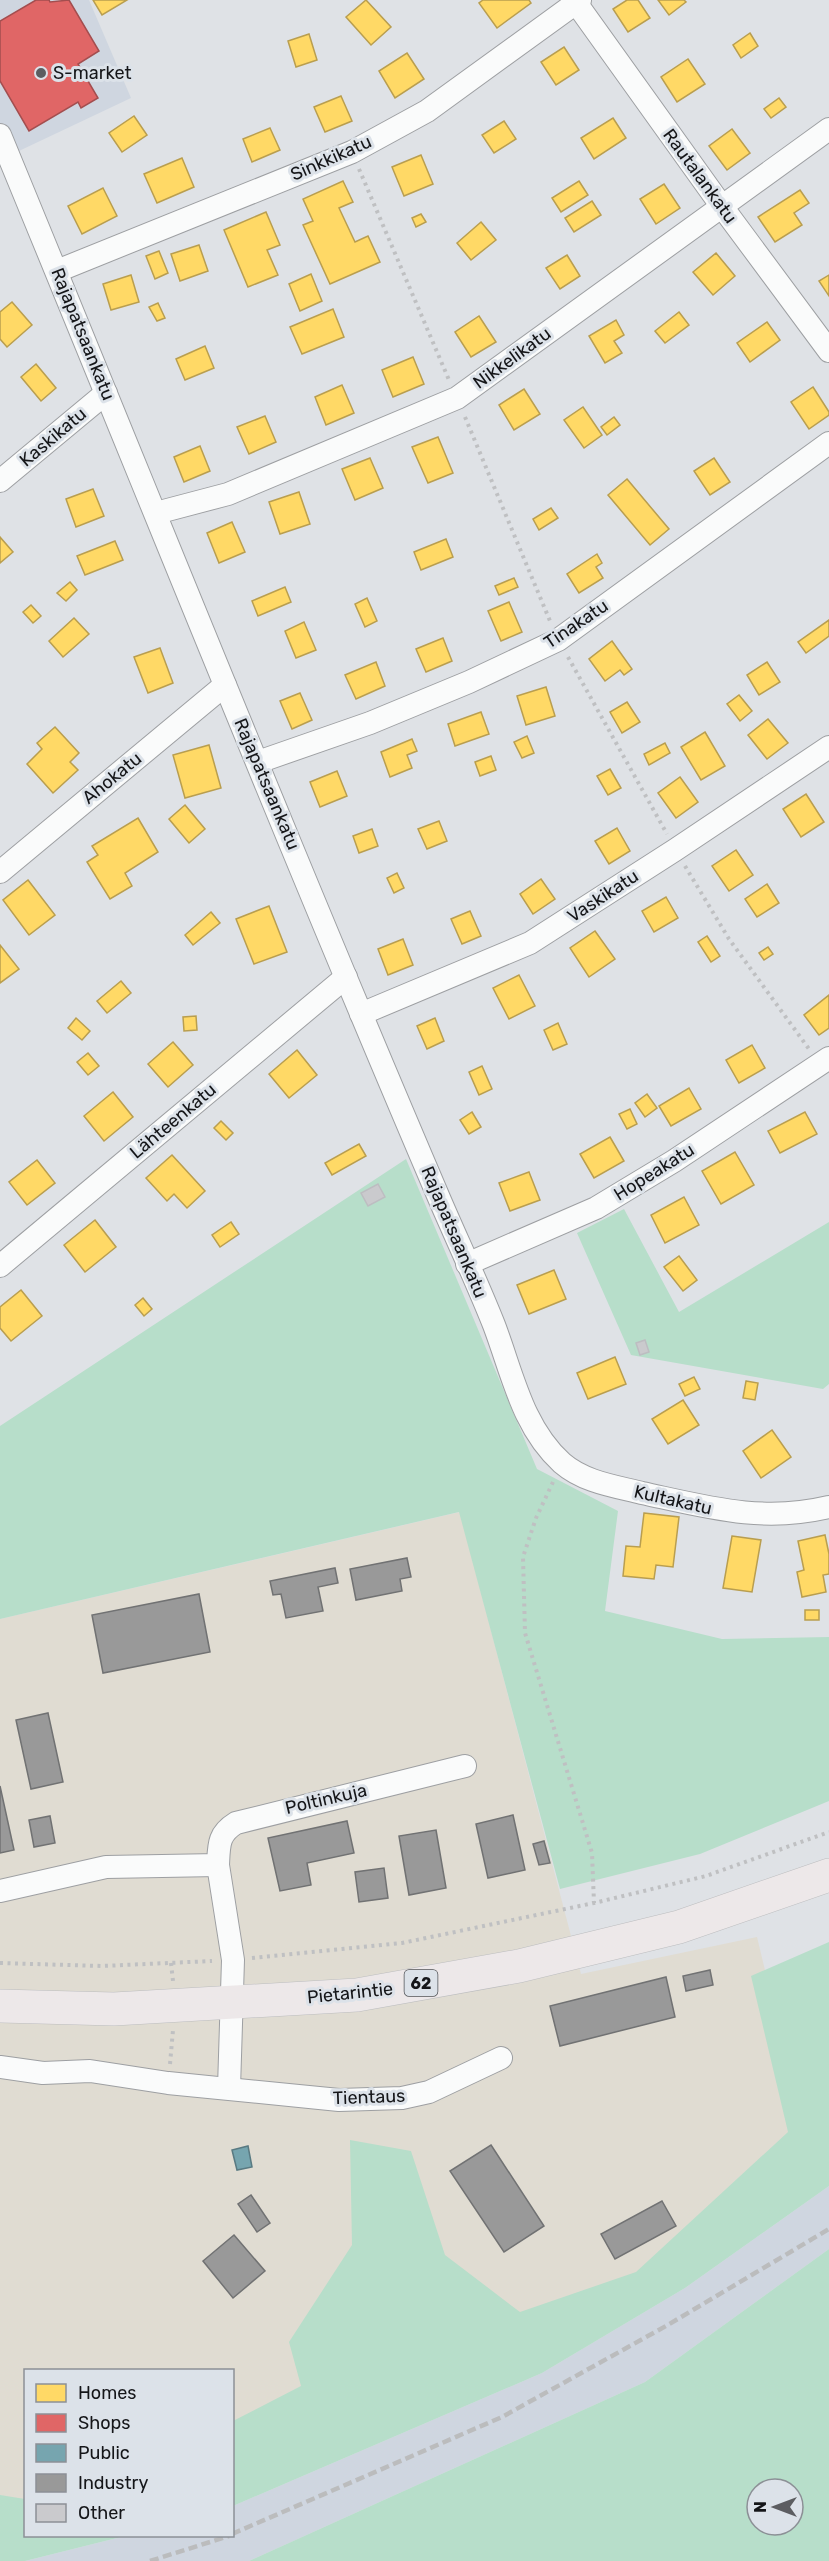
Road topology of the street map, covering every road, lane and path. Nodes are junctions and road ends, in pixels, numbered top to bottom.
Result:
1 (576, 1) edge
2 (829, 129) edge
3 (1, 142) edge
4 (723, 208) junction
5 (57, 271) junction
6 (829, 351) edge
7 (106, 393) junction
8 (829, 442) edge
9 (0, 482) edge
10 (156, 513) junction
11 (225, 686) junction
12 (829, 747) edge
13 (258, 762) junction
14 (0, 872) edge
15 (346, 977) junction
16 (361, 1014) junction
17 (829, 1058) edge
18 (467, 1264) junction
19 (0, 1266) edge
20 (536, 1432) joint
21 (562, 1463) junction
22 (829, 1507) edge
23 (465, 1766) dead end
24 (829, 1832) edge
25 (218, 1865) junction
26 (829, 1875) edge
27 (0, 1890) edge
28 (594, 1903) junction
29 (233, 1960) junction
30 (0, 1963) edge
31 (233, 2002) junction
32 (0, 2006) edge
33 (501, 2058) dead end
34 (0, 2067) edge
35 (229, 2088) junction

1 - 4 street, Rautalankatu
1 - 5 street, Sinkkikatu
2 - 4 street, Nikkelikatu
3 - 5 street, Rajapatsaankatu
4 - 6 street, Rautalankatu
4 - 10 street, Nikkelikatu
5 - 7 street, Rajapatsaankatu
7 - 9 street, Kaskikatu
7 - 10 street, Rajapatsaankatu
8 - 13 street, Tinakatu
10 - 11 street, Rajapatsaankatu
11 - 13 street, Rajapatsaankatu
11 - 14 street, Ahokatu
12 - 16 street, Vaskikatu
13 - 15 street, Rajapatsaankatu
15 - 16 street, Rajapatsaankatu
15 - 19 street, Lähteenkatu
16 - 18 street, Rajapatsaankatu
17 - 18 street, Hopeakatu
18 - 20 street, Rajapatsaankatu
20 - 21 street, Kultakatu
21 - 22 street, Kultakatu
21 - 28 path
23 - 25 street, Poltinkuja
24 - 28 path
25 - 27 street
25 - 29 street, Poltinkuja
26 - 31 main road, Pietarintie / 62
28 - 29 path
29 - 30 path
29 - 31 street, Poltinkuja
31 - 32 main road, Pietarintie / 62
31 - 35 street
33 - 35 street, Tientaus
34 - 35 street, Tientaus

